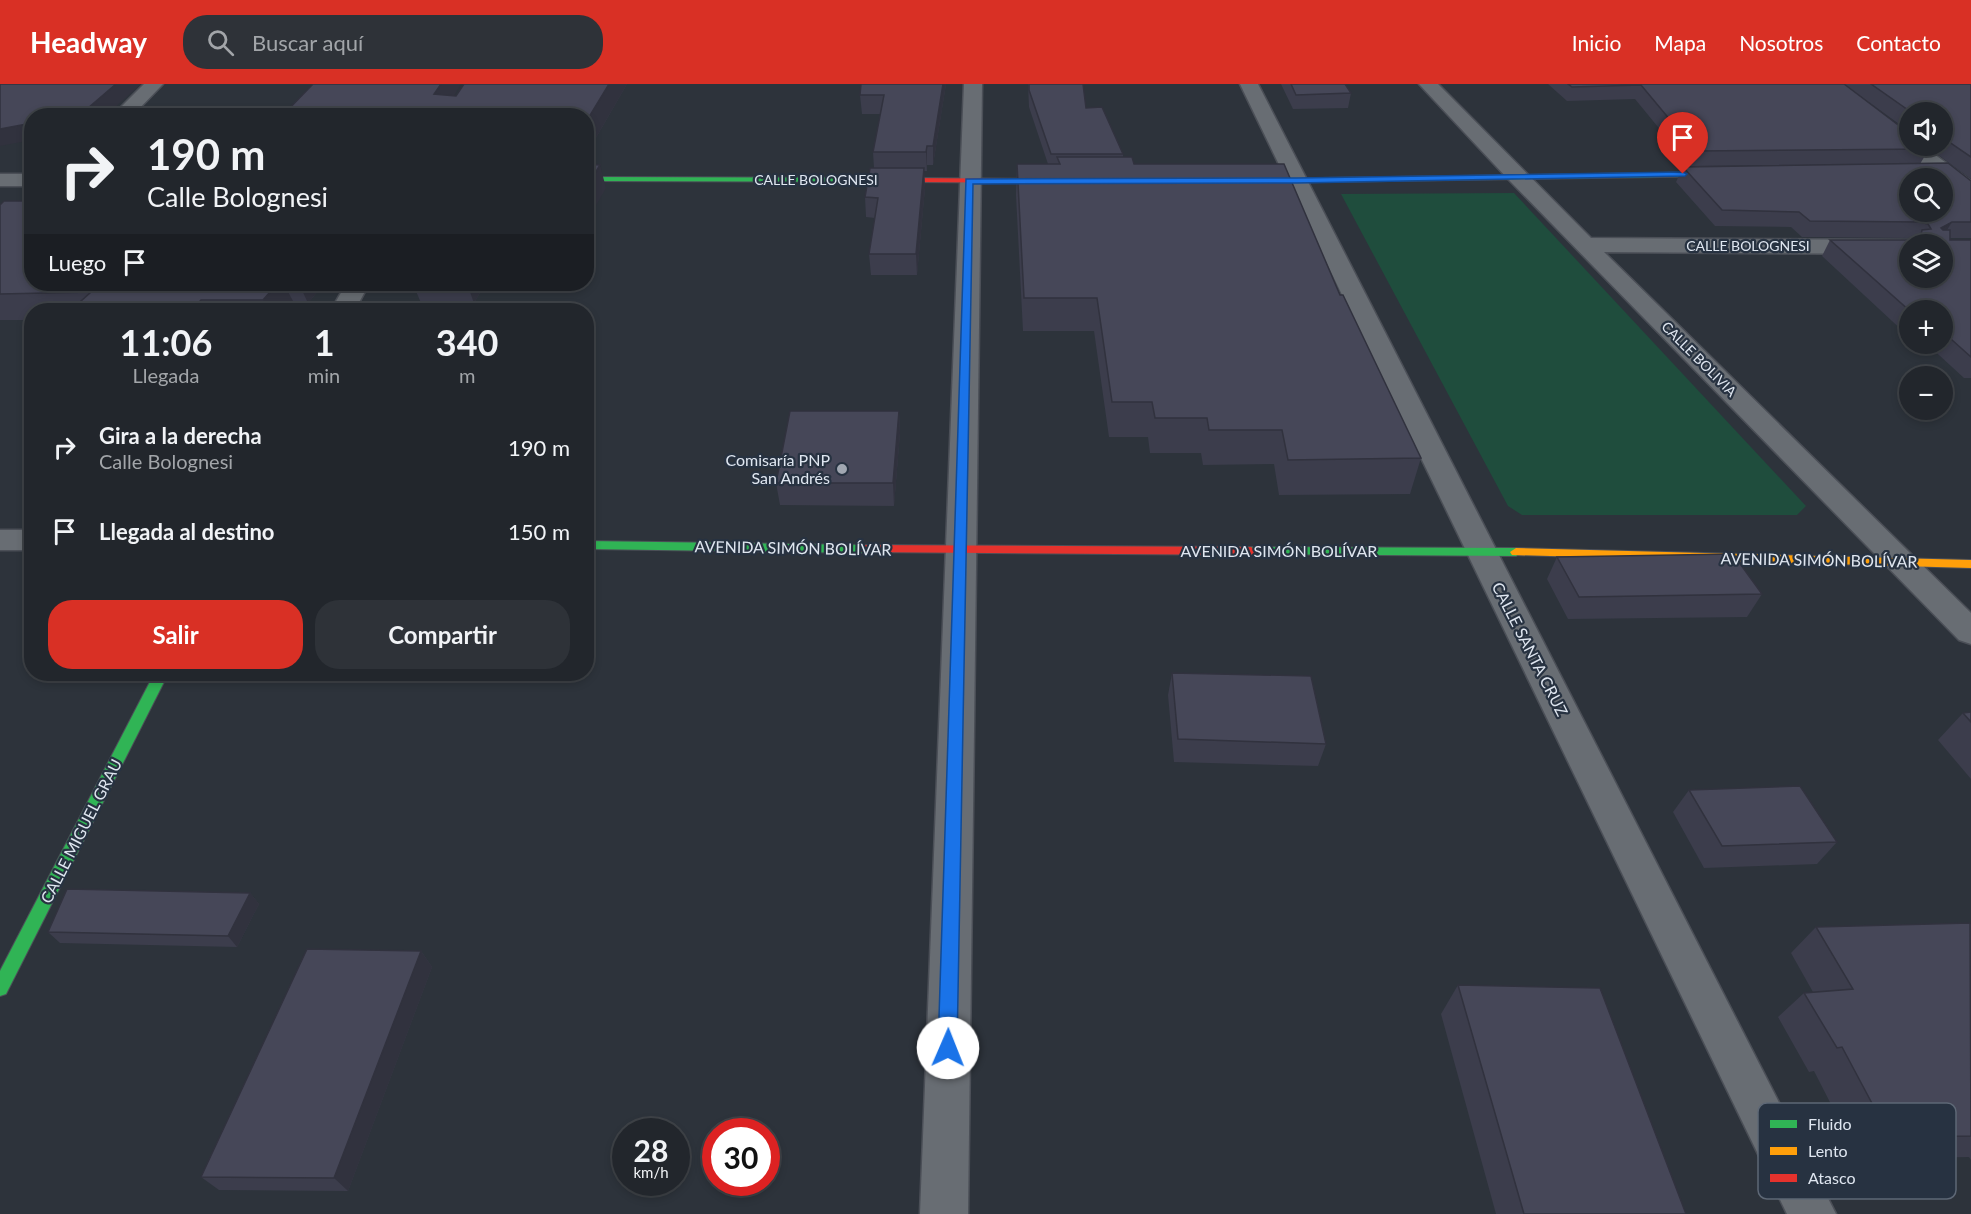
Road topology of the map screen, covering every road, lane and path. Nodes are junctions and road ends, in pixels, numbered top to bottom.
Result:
1 (154, 84) edge
2 (973, 84) edge
3 (1249, 84) edge
4 (1428, 84) edge
5 (129, 108) edge
6 (1924, 156) edge
7 (1941, 168) edge
8 (1742, 174) edge
9 (1515, 175) junction
10 (1953, 177) edge
11 (594, 179) edge
12 (0, 180) edge
13 (24, 180) edge
14 (1297, 180) junction
15 (969, 181) junction
16 (1074, 181) edge
17 (1226, 181) edge
18 (1971, 191) edge
19 (1586, 245) junction
20 (1899, 247) edge
21 (0, 540) edge
22 (24, 540) edge
23 (594, 545) edge
24 (960, 551) junction
25 (1481, 551) junction
26 (1901, 563) junction
27 (1971, 564) edge
28 (1971, 632) edge
29 (157, 681) edge
30 (0, 988) edge
31 (1758, 1106) edge
32 (1805, 1199) edge
33 (944, 1214) edge
34 (1812, 1214) edge

1 - 5 street
2 - 15 street
3 - 14 street, CALLE SANTA CRUZ
4 - 9 street, CALLE BOLIVIA
6 - 7 street
8 - 9 street
9 - 14 street
9 - 19 street, CALLE BOLIVIA
10 - 18 street
11 - 15 street, CALLE BOLOGNESI
12 - 13 street
14 - 17 street
14 - 25 street, CALLE SANTA CRUZ
15 - 16 street, CALLE BOLOGNESI
15 - 24 street
19 - 20 street, CALLE BOLOGNESI
19 - 26 street, CALLE BOLIVIA
21 - 22 street
23 - 24 street, AVENIDA SIMÓN BOLÍVAR
24 - 25 street, AVENIDA SIMÓN BOLÍVAR
24 - 33 street
25 - 26 street, AVENIDA SIMÓN BOLÍVAR
25 - 31 street, CALLE SANTA CRUZ
26 - 27 street, AVENIDA SIMÓN BOLÍVAR
26 - 28 street, CALLE BOLIVIA
29 - 30 street, CALLE MIGUEL GRAU
32 - 34 street, CALLE SANTA CRUZ

